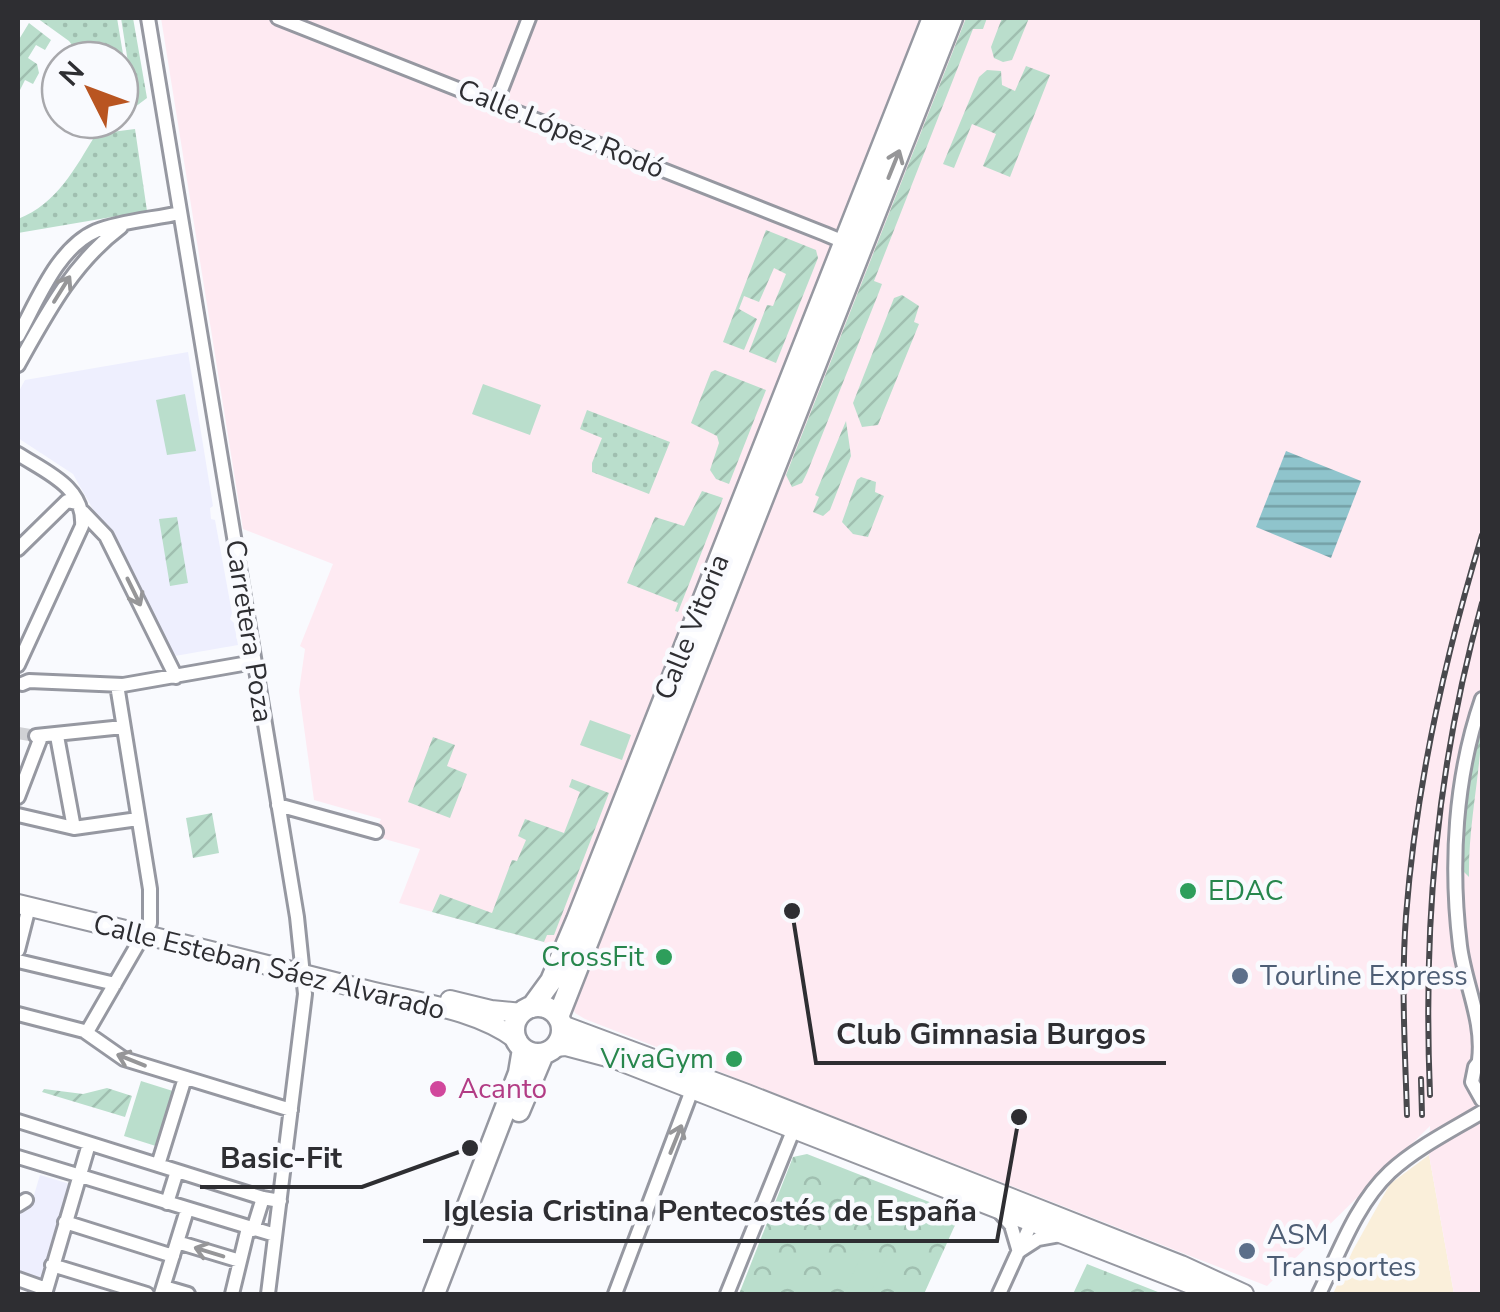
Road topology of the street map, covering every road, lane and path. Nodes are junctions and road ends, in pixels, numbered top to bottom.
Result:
1 (148, 18) edge
2 (278, 18) edge
3 (529, 18) edge
4 (932, 18) edge
5 (952, 18) edge
6 (496, 103) junction
7 (180, 214) junction
8 (123, 226) junction
9 (869, 226) junction
10 (844, 242) junction
11 (18, 336) edge
12 (821, 349) junction
13 (18, 365) edge
14 (18, 454) edge
15 (80, 507) junction
16 (18, 548) edge
17 (254, 662) junction
18 (18, 665) edge
19 (176, 677) junction
20 (19, 683) edge
21 (117, 685) junction
22 (1482, 699) edge
23 (123, 727) junction
24 (57, 736) junction
25 (18, 797) edge
26 (278, 806) junction
27 (18, 815) edge
28 (138, 820) junction
29 (74, 828) junction
30 (376, 832) dead end
31 (21, 901) edge
32 (147, 928) junction
33 (18, 950) edge
34 (18, 962) edge
35 (303, 966) junction
36 (115, 984) junction
37 (527, 1010) junction
38 (18, 1014) edge
39 (560, 1021) junction
40 (1481, 1028) edge
41 (86, 1032) junction
42 (535, 1047) junction
43 (1481, 1059) edge
44 (186, 1078) junction
45 (694, 1082) junction
46 (1479, 1097) edge
47 (291, 1110) junction
48 (1482, 1112) edge
49 (18, 1121) edge
50 (797, 1122) junction
51 (1466, 1123) junction
52 (89, 1144) junction
53 (18, 1157) edge
54 (158, 1165) junction
55 (178, 1172) junction
56 (80, 1176) junction
57 (961, 1187) junction
58 (263, 1198) junction
59 (280, 1200) junction
60 (167, 1204) junction
61 (188, 1210) junction
62 (997, 1210) junction
63 (1034, 1216) junction
64 (65, 1222) junction
65 (251, 1229) junction
66 (1060, 1234) junction
67 (275, 1241) junction
68 (1108, 1245) junction
69 (175, 1249) junction
70 (1019, 1252) junction
71 (240, 1261) junction
72 (52, 1265) junction
73 (18, 1279) edge
74 (162, 1291) edge
75 (46, 1292) edge
76 (147, 1294) edge
77 (188, 1294) edge
78 (232, 1294) edge
79 (268, 1294) edge
80 (434, 1294) edge
81 (446, 1294) edge
82 (615, 1294) edge
83 (727, 1294) edge
84 (1000, 1294) edge
85 (1216, 1294) edge
86 (1244, 1294) edge
87 (1320, 1294) edge

1 - 7 street, Carretera Poza
2 - 6 street, Calle López Rodó
3 - 6 street
4 - 10 highway, Calle Vitoria
9 -> 5 highway, Calle Vitoria
6 - 10 street, Calle López Rodó
7 - 8 street
7 - 17 street, Carretera Poza
8 - 11 street
13 -> 8 street
9 - 10 highway
9 - 12 highway, Calle Vitoria
10 - 12 street, Calle Vitoria
10 - 37 highway, Calle Vitoria
12 - 39 highway, Calle Vitoria
14 - 15 street
15 - 16 street
15 - 18 street
15 -> 19 street
17 - 19 street
17 - 26 street, Carretera Poza
19 - 21 street
20 - 21 street
21 - 23 street
22 - 40 street
23 - 24 street
23 - 28 street
24 - 25 street
24 - 29 street
26 - 30 street
26 - 35 street, Carretera Poza
27 - 29 street
28 - 29 street
28 - 32 street
31 - 32 main road, Calle Esteban Sáez Alvarado
31 - 33 street
32 - 35 main road, Calle Esteban Sáez Alvarado
32 - 36 street
34 - 36 street
35 - 37 main road, Calle Esteban Sáez Alvarado
35 - 42 main road, Calle Esteban Sáez Alvarado
35 - 47 street, Carretera Poza
36 - 41 street
37 - 39 highway
37 - 42 highway
38 - 41 street
39 - 42 highway
39 - 45 main road
40 - 43 street
44 -> 41 street
42 - 45 main road, Calle Esteban Sáez Alvarado
42 - 80 highway
42 - 81 highway
43 - 46 street
44 - 47 street
44 - 54 street
45 - 50 main road
82 -> 45 street
46 - 51 street
47 - 59 street, Carretera Poza
48 - 51 street
49 - 52 street
50 - 57 main road
50 - 83 street
51 - 87 street
52 - 54 street
52 - 56 street
53 - 56 street
54 - 55 street
55 - 58 street
55 - 60 street
56 - 60 street
56 - 64 street
57 - 62 main road
57 - 63 main road
58 - 59 street
58 - 65 street
59 - 67 street, Carretera Poza
60 - 61 street
61 - 65 street
61 - 69 street
62 - 63 main road
62 - 70 street
63 - 66 main road
63 - 68 main road
63 - 70 street
64 - 69 street
64 - 72 street
65 - 67 street
65 - 71 street
66 - 68 main road
66 - 70 street
67 - 79 street, Carretera Poza
68 - 85 main road
68 - 86 main road
71 -> 69 street
69 - 74 street
70 - 84 street
71 - 78 street
72 - 75 street
72 - 76 street
73 - 75 street
74 - 77 street

